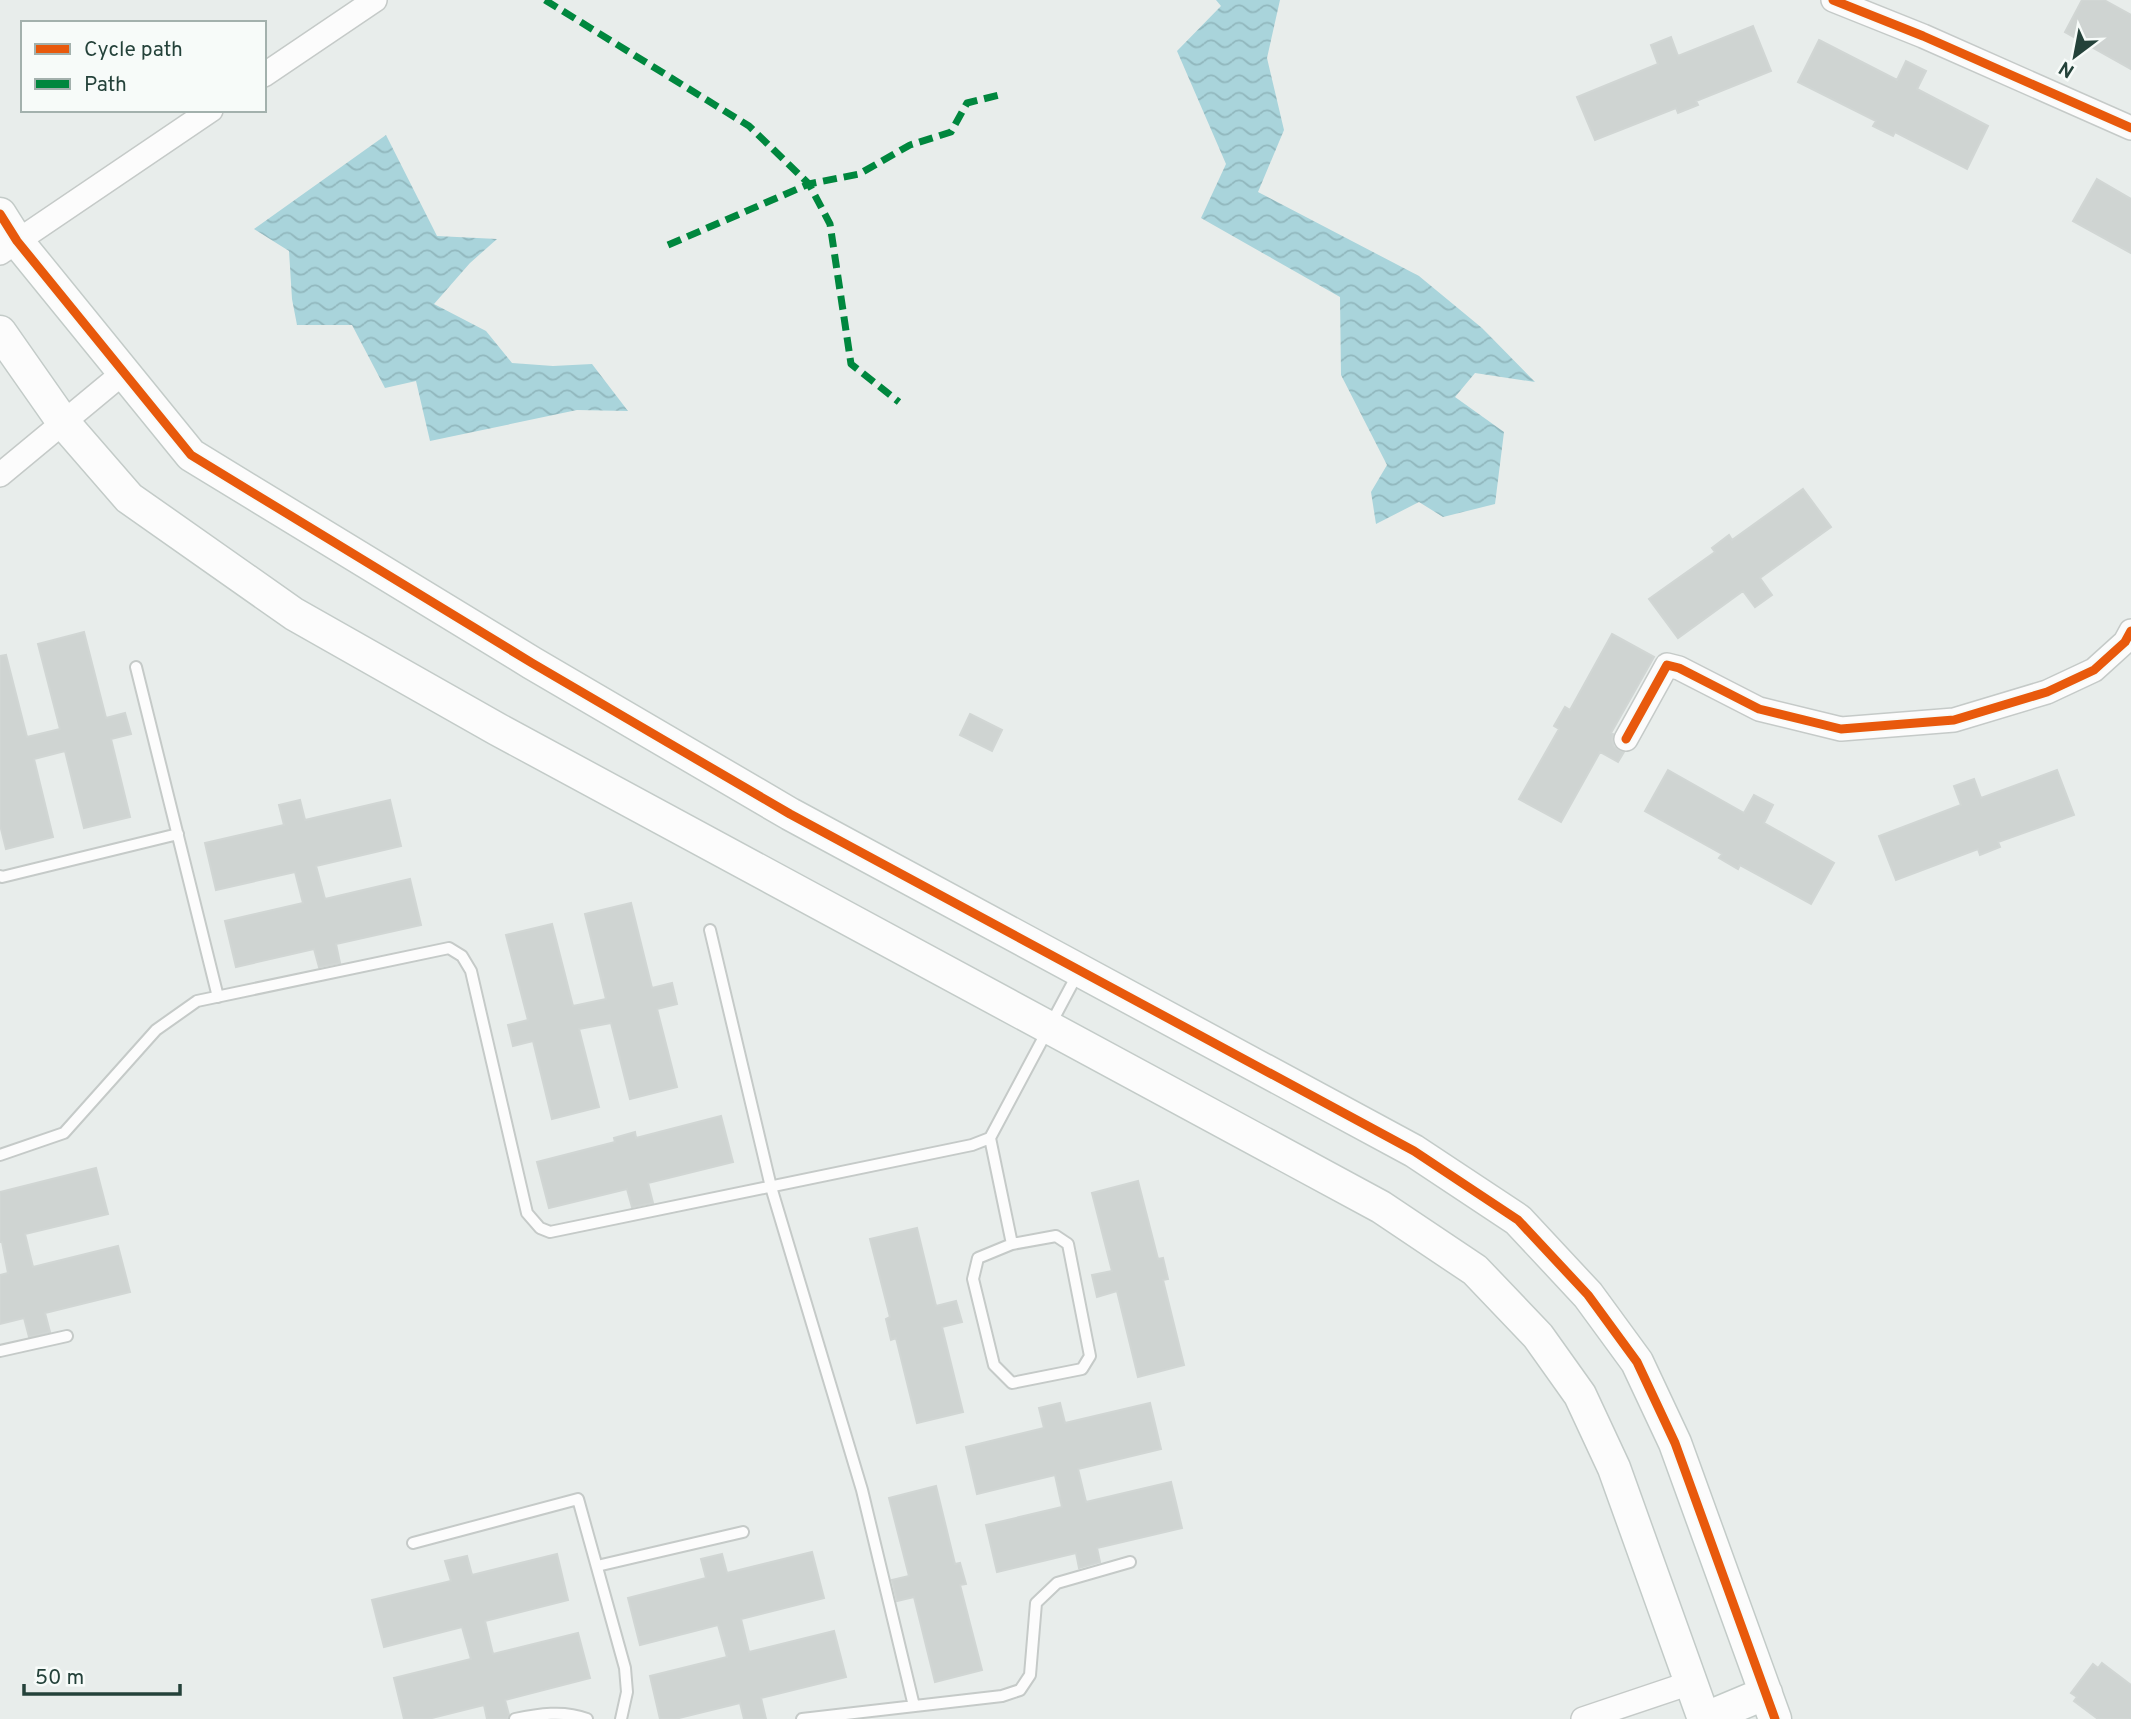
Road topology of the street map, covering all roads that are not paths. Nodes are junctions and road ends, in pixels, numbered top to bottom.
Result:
1 (375, 0) edge
2 (1833, 0) edge
3 (266, 74) edge
4 (208, 112) edge
5 (2131, 128) edge
6 (0, 214) edge
7 (8, 247) edge
8 (0, 332) edge
9 (123, 373) junction
10 (63, 422) junction
11 (0, 475) edge
12 (2131, 631) edge
13 (136, 667) dead end
14 (1626, 739) dead end
15 (178, 835) junction
16 (0, 876) edge
17 (710, 930) dead end
18 (1080, 970) junction
19 (218, 997) junction
20 (1049, 1028) junction
21 (990, 1138) junction
22 (0, 1155) edge
23 (771, 1186) junction
24 (1012, 1244) junction
25 (67, 1336) dead end
26 (0, 1350) edge
27 (743, 1532) dead end
28 (413, 1543) dead end
29 (1130, 1562) dead end
30 (597, 1566) junction
31 (1690, 1683) junction
32 (914, 1706) junction
33 (1770, 1706) edge
34 (515, 1719) edge
35 (587, 1719) edge
36 (621, 1719) edge
37 (802, 1719) edge
38 (1583, 1719) edge
39 (1704, 1719) edge

1 - 3 street
2 - 5 street
4 - 7 street
6 - 7 street
7 - 9 street
8 - 10 street
9 - 10 street
9 - 18 street
10 - 11 street
10 - 20 street
12 - 14 street
13 - 15 lane
15 - 16 lane
15 - 19 lane
17 - 23 lane
18 - 20 lane
18 - 33 street
19 - 22 lane
19 - 23 lane
20 - 21 lane
20 - 31 street
21 - 23 lane
21 - 24 lane
23 - 32 lane
24 - 24 lane
25 - 26 lane
27 - 30 lane
28 - 30 lane
29 - 32 lane
30 - 36 lane
31 - 38 street
31 - 39 street
32 - 37 lane
33 - 39 street
34 - 35 lane

